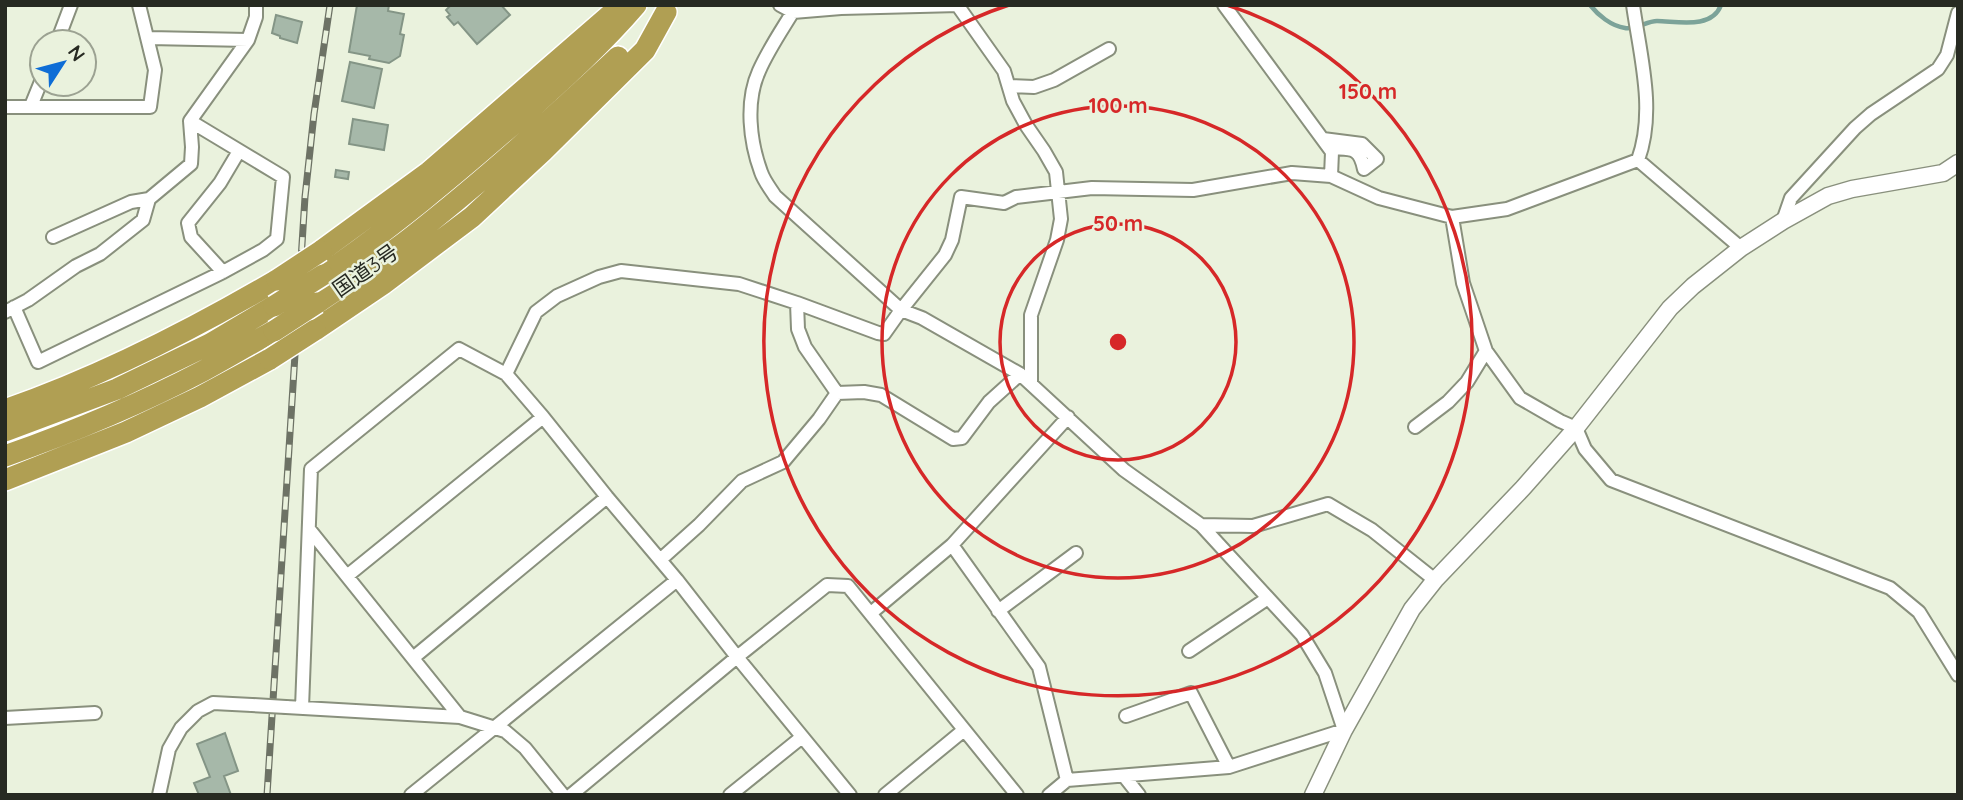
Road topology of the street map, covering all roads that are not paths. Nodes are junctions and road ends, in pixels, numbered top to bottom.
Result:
1 (71, 5) edge
2 (139, 5) edge
3 (256, 5) edge
4 (626, 5) edge
5 (636, 5) edge
6 (780, 5) edge
7 (958, 5) edge
8 (1224, 5) edge
9 (1633, 5) edge
10 (670, 9) edge
11 (795, 9) edge
12 (1958, 13) edge
13 (62, 28) edge
14 (149, 38) junction
15 (248, 40) junction
16 (1109, 49) dead end
17 (1009, 86) junction
18 (34, 98) edge
19 (31, 106) junction
20 (5, 107) edge
21 (190, 121) junction
22 (239, 151) junction
23 (1638, 160) junction
24 (1958, 163) edge
25 (1331, 176) junction
26 (1058, 193) junction
27 (149, 198) junction
28 (1452, 218) junction
29 (1783, 221) junction
30 (53, 237) dead end
31 (1741, 248) junction
32 (223, 272) junction
33 (797, 303) junction
34 (10, 310) edge
35 (901, 310) junction
36 (1486, 351) junction
37 (506, 374) junction
38 (1026, 378) junction
39 (837, 393) junction
40 (5, 410) edge
41 (543, 417) junction
42 (1068, 417) junction
43 (1415, 427) dead end
44 (1576, 428) junction
45 (5, 431) edge
46 (5, 456) edge
47 (5, 480) edge
48 (607, 497) junction
49 (1201, 525) junction
50 (309, 530) junction
51 (952, 545) junction
52 (1076, 553) dead end
53 (660, 560) junction
54 (347, 576) junction
55 (677, 580) junction
56 (1434, 580) junction
57 (1268, 598) junction
58 (998, 611) junction
59 (871, 613) junction
60 (1189, 651) dead end
61 (737, 657) junction
62 (412, 658) junction
63 (1958, 675) edge
64 (302, 708) junction
65 (95, 713) dead end
66 (1126, 716) dead end
67 (5, 718) edge
68 (460, 718) junction
69 (492, 728) junction
70 (964, 730) junction
71 (1344, 730) junction
72 (802, 737) junction
73 (1229, 767) junction
74 (1124, 776) junction
75 (1068, 780) junction
76 (159, 795) edge
77 (411, 795) edge
78 (563, 795) edge
79 (571, 795) edge
80 (730, 795) edge
81 (850, 795) edge
82 (885, 795) edge
83 (1017, 795) edge
84 (1049, 795) edge
85 (1139, 795) edge
86 (1313, 795) edge

1 - 13 street
2 - 14 street
3 - 15 street
4 - 40 highway, bridge
5 - 45 highway, 国道3号, bridge
6 - 11 street
7 - 11 street
7 - 17 street
8 - 25 street
9 - 23 street
10 - 46 highway, 国道3号, bridge
10 - 47 highway, bridge
11 - 35 street
12 - 29 street
14 - 15 street
14 - 19 street
15 - 21 street
16 - 17 street
17 - 26 street
18 - 19 street
19 - 20 street
21 - 22 street
21 - 27 street
22 - 32 street
22 - 32 street
23 - 28 street
23 - 31 street
24 - 29 street
25 - 26 street
25 - 28 street
26 - 35 street
26 - 38 street
27 - 30 street
27 - 34 street
28 - 36 street
29 - 31 street
31 - 44 street
32 - 34 street
33 - 35 street
33 - 37 street
33 - 39 street
35 - 38 street
36 - 43 street
36 - 44 street
37 - 41 street
37 - 50 street
38 - 39 street
38 - 42 street
39 - 53 street
41 - 48 street
41 - 54 street
42 - 49 street
42 - 51 street
44 - 56 street
44 - 63 street
48 - 53 street
48 - 62 street
49 - 56 street
49 - 57 street
50 - 54 street
50 - 64 street
51 - 58 street
51 - 59 street
52 - 58 street
53 - 55 street
54 - 62 street
55 - 61 street
55 - 69 street
56 - 71 street
57 - 60 street
57 - 71 street
58 - 75 street
59 - 61 street
59 - 70 street
61 - 72 street
61 - 79 street
62 - 68 street
64 - 68 street
64 - 76 street, bridge
65 - 67 street
66 - 73 street
68 - 69 street
69 - 77 street
69 - 78 street
70 - 82 street
70 - 83 street
71 - 73 street
71 - 86 street
72 - 80 street
72 - 81 street
73 - 74 street
74 - 75 street
74 - 85 street
75 - 84 street

